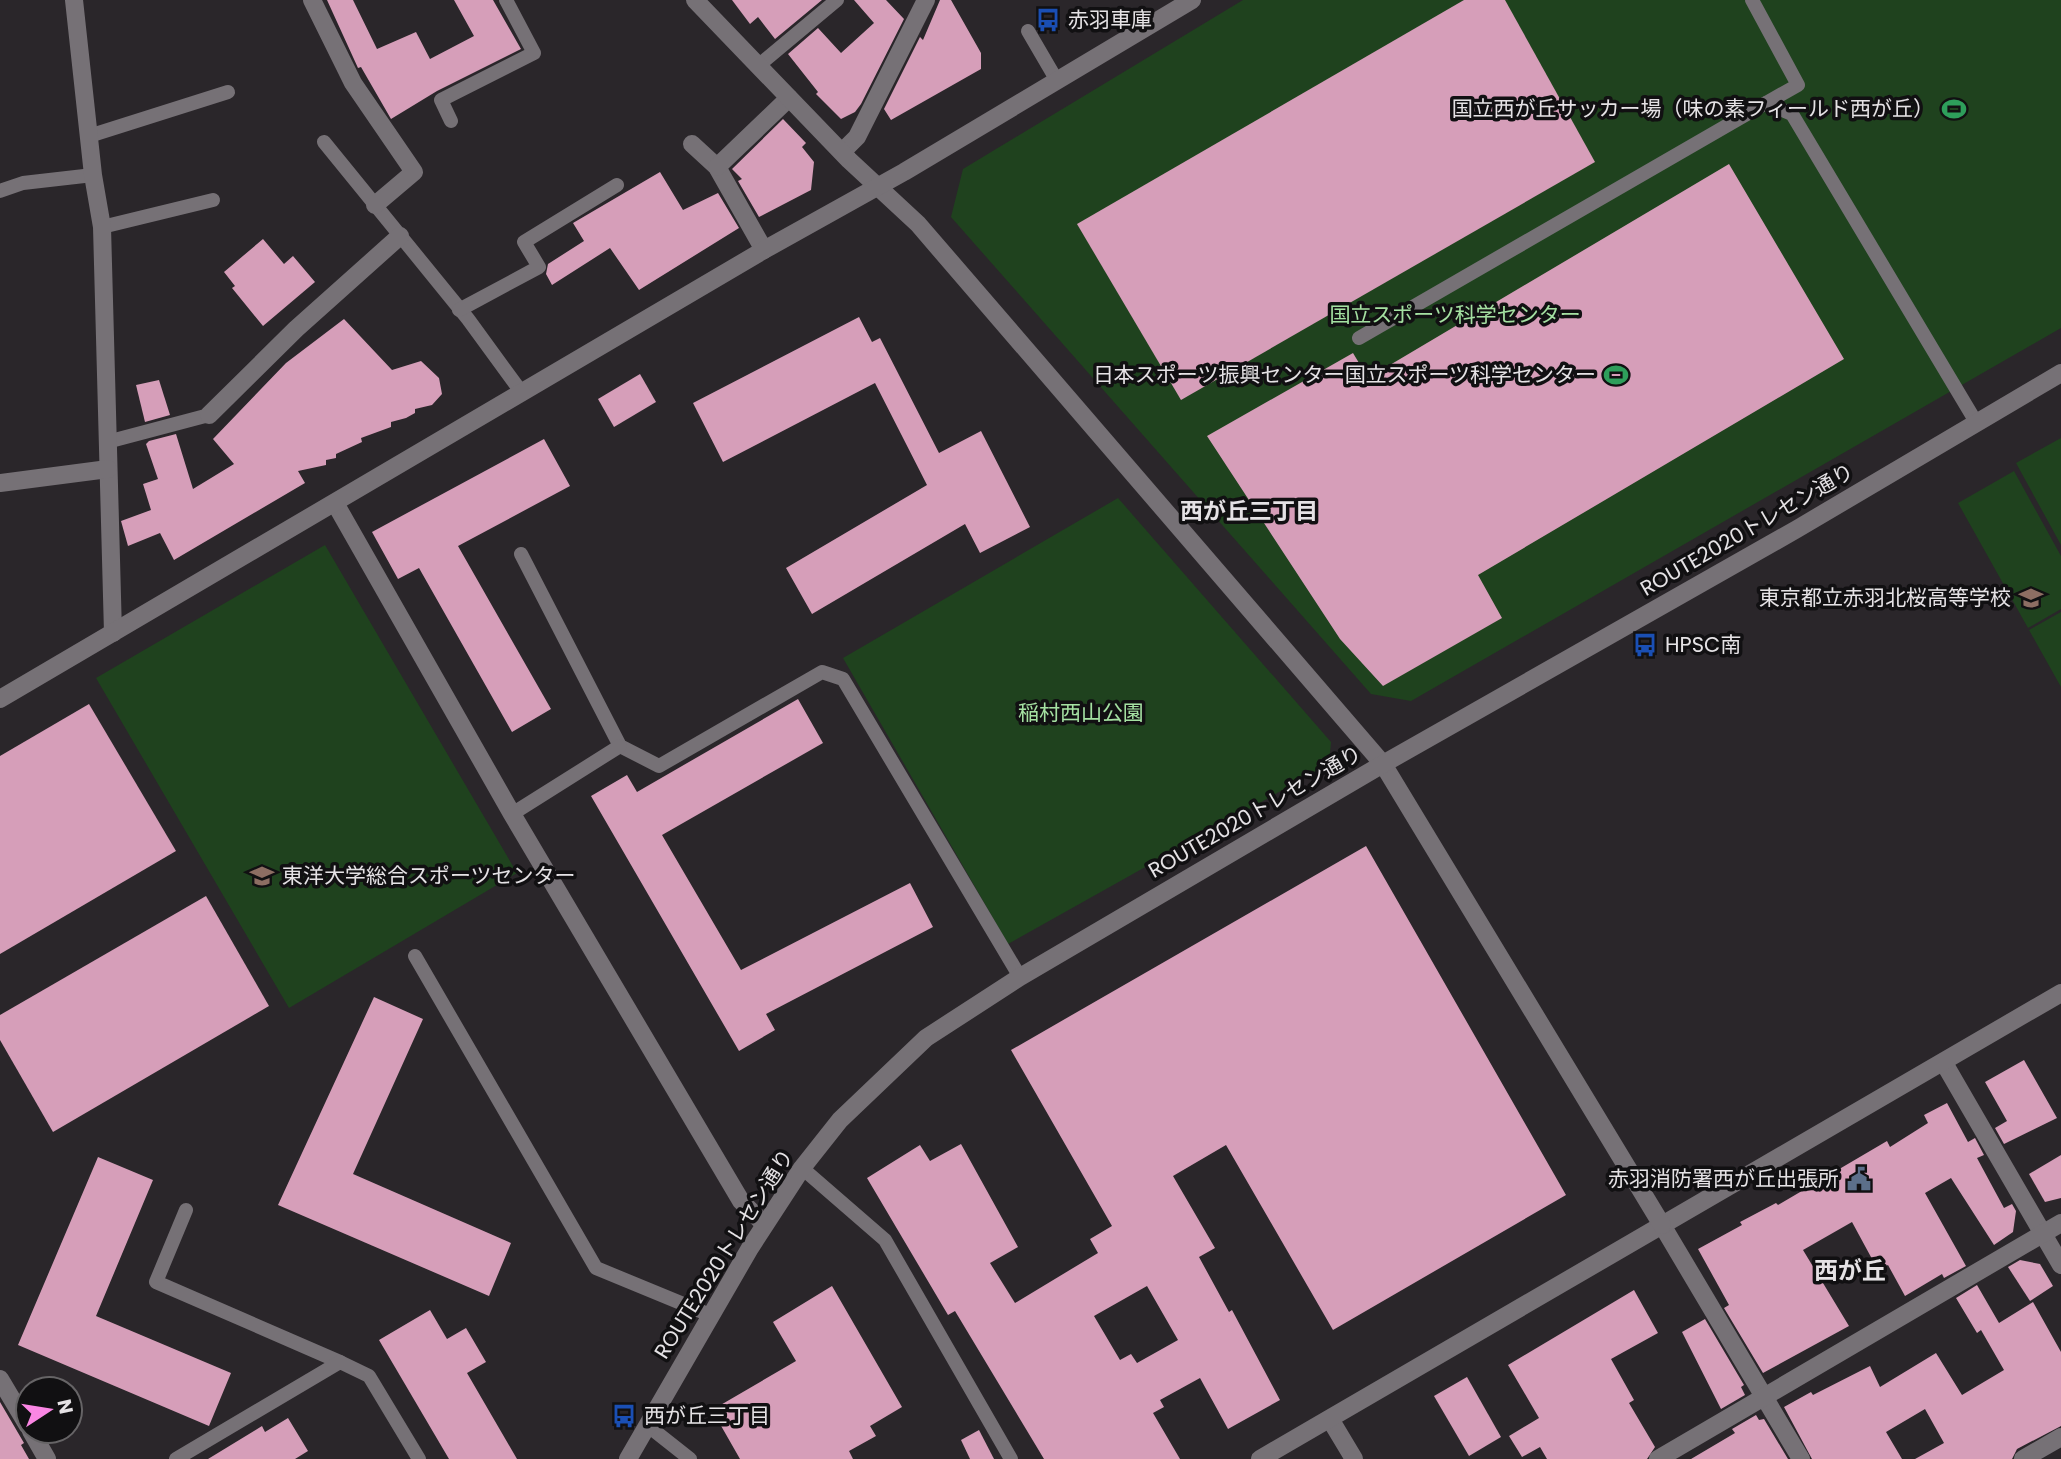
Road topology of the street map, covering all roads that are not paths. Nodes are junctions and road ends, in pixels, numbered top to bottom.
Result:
1 (74, 0) edge
2 (312, 0) edge
3 (506, 0) edge
4 (695, 0) edge
5 (837, 0) edge
6 (926, 0) edge
7 (1192, 0) edge
8 (1752, 0) edge
9 (1028, 31) dead end
10 (758, 66) junction
11 (1056, 79) junction
12 (228, 92) dead end
13 (789, 98) junction
14 (1766, 103) junction
15 (451, 121) dead end
16 (89, 136) junction
17 (324, 142) dead end
18 (692, 144) dead end
19 (842, 152) junction
20 (717, 167) junction
21 (93, 175) junction
22 (617, 185) dead end
23 (878, 187) junction
24 (0, 191) edge
25 (213, 200) dead end
26 (375, 205) junction
27 (102, 227) junction
28 (400, 236) junction
29 (764, 250) junction
30 (459, 310) junction
31 (1359, 338) dead end
32 (2061, 373) edge
33 (522, 393) junction
34 (209, 415) joint
35 (1976, 422) junction
36 (107, 442) junction
37 (108, 469) junction
38 (0, 483) edge
39 (335, 503) junction
40 (521, 554) dead end
41 (113, 633) junction
42 (0, 699) edge
43 (620, 746) junction
44 (1383, 764) junction
45 (512, 814) junction
46 (415, 956) dead end
47 (1020, 976) junction
48 (2061, 993) edge
49 (1944, 1063) junction
50 (802, 1168) junction
51 (186, 1210) dead end
52 (2061, 1223) edge
53 (764, 1224) junction
54 (1662, 1224) junction
55 (2043, 1234) junction
56 (2061, 1265) edge
57 (710, 1315) junction
58 (340, 1362) junction
59 (0, 1378) edge
60 (1764, 1396) junction
61 (14, 1402) edge
62 (1330, 1419) junction
63 (647, 1425) junction
64 (2061, 1437) edge
65 (176, 1459) edge
66 (419, 1459) edge
67 (628, 1459) edge
68 (690, 1459) edge
69 (1011, 1459) edge
70 (1260, 1459) edge
71 (1354, 1459) edge
72 (1658, 1459) edge
73 (1801, 1459) edge
74 (2023, 1459) edge

1 - 16 street
2 - 26 street
3 - 15 lane
4 - 10 street
5 - 10 lane
6 - 19 street
7 - 11 street
8 - 14 lane
9 - 11 lane
10 - 13 street
11 - 23 street
12 - 16 lane
13 - 19 street
13 - 20 street
14 - 31 lane
14 - 35 lane
16 - 21 street
17 - 26 lane
18 - 20 street
19 - 23 street
20 - 29 street
21 - 24 lane
21 - 27 street
22 - 30 lane
23 - 29 street
23 - 44 street
25 - 27 lane
26 - 28 lane
27 - 36 street
28 - 30 lane
28 - 34 street
29 - 33 street
30 - 33 lane
32 - 35 street, ROUTE2020トレセン通り
33 - 39 street
34 - 36 lane
35 - 44 street, ROUTE2020トレセン通り
36 - 37 street
37 - 38 street
37 - 41 street
39 - 41 street
39 - 45 street
40 - 43 lane
41 - 42 street
43 - 45 lane
43 - 47 lane
44 - 47 street, ROUTE2020トレセン通り
44 - 54 street
45 - 53 street
46 - 57 lane
47 - 50 street, ROUTE2020トレセン通り
48 - 49 street
49 - 54 street
49 - 55 street
50 - 53 street, ROUTE2020トレセン通り
50 - 69 lane
51 - 58 lane
52 - 55 street
53 - 57 street, ROUTE2020トレセン通り
54 - 60 street
54 - 62 street
55 - 56 street
55 - 60 street
57 - 63 street, ROUTE2020トレセン通り
58 - 65 lane
58 - 66 lane
59 - 61 street
60 - 72 street
60 - 73 street
62 - 70 street
62 - 71 street
63 - 67 street, ROUTE2020トレセン通り
63 - 68 lane
64 - 74 street

